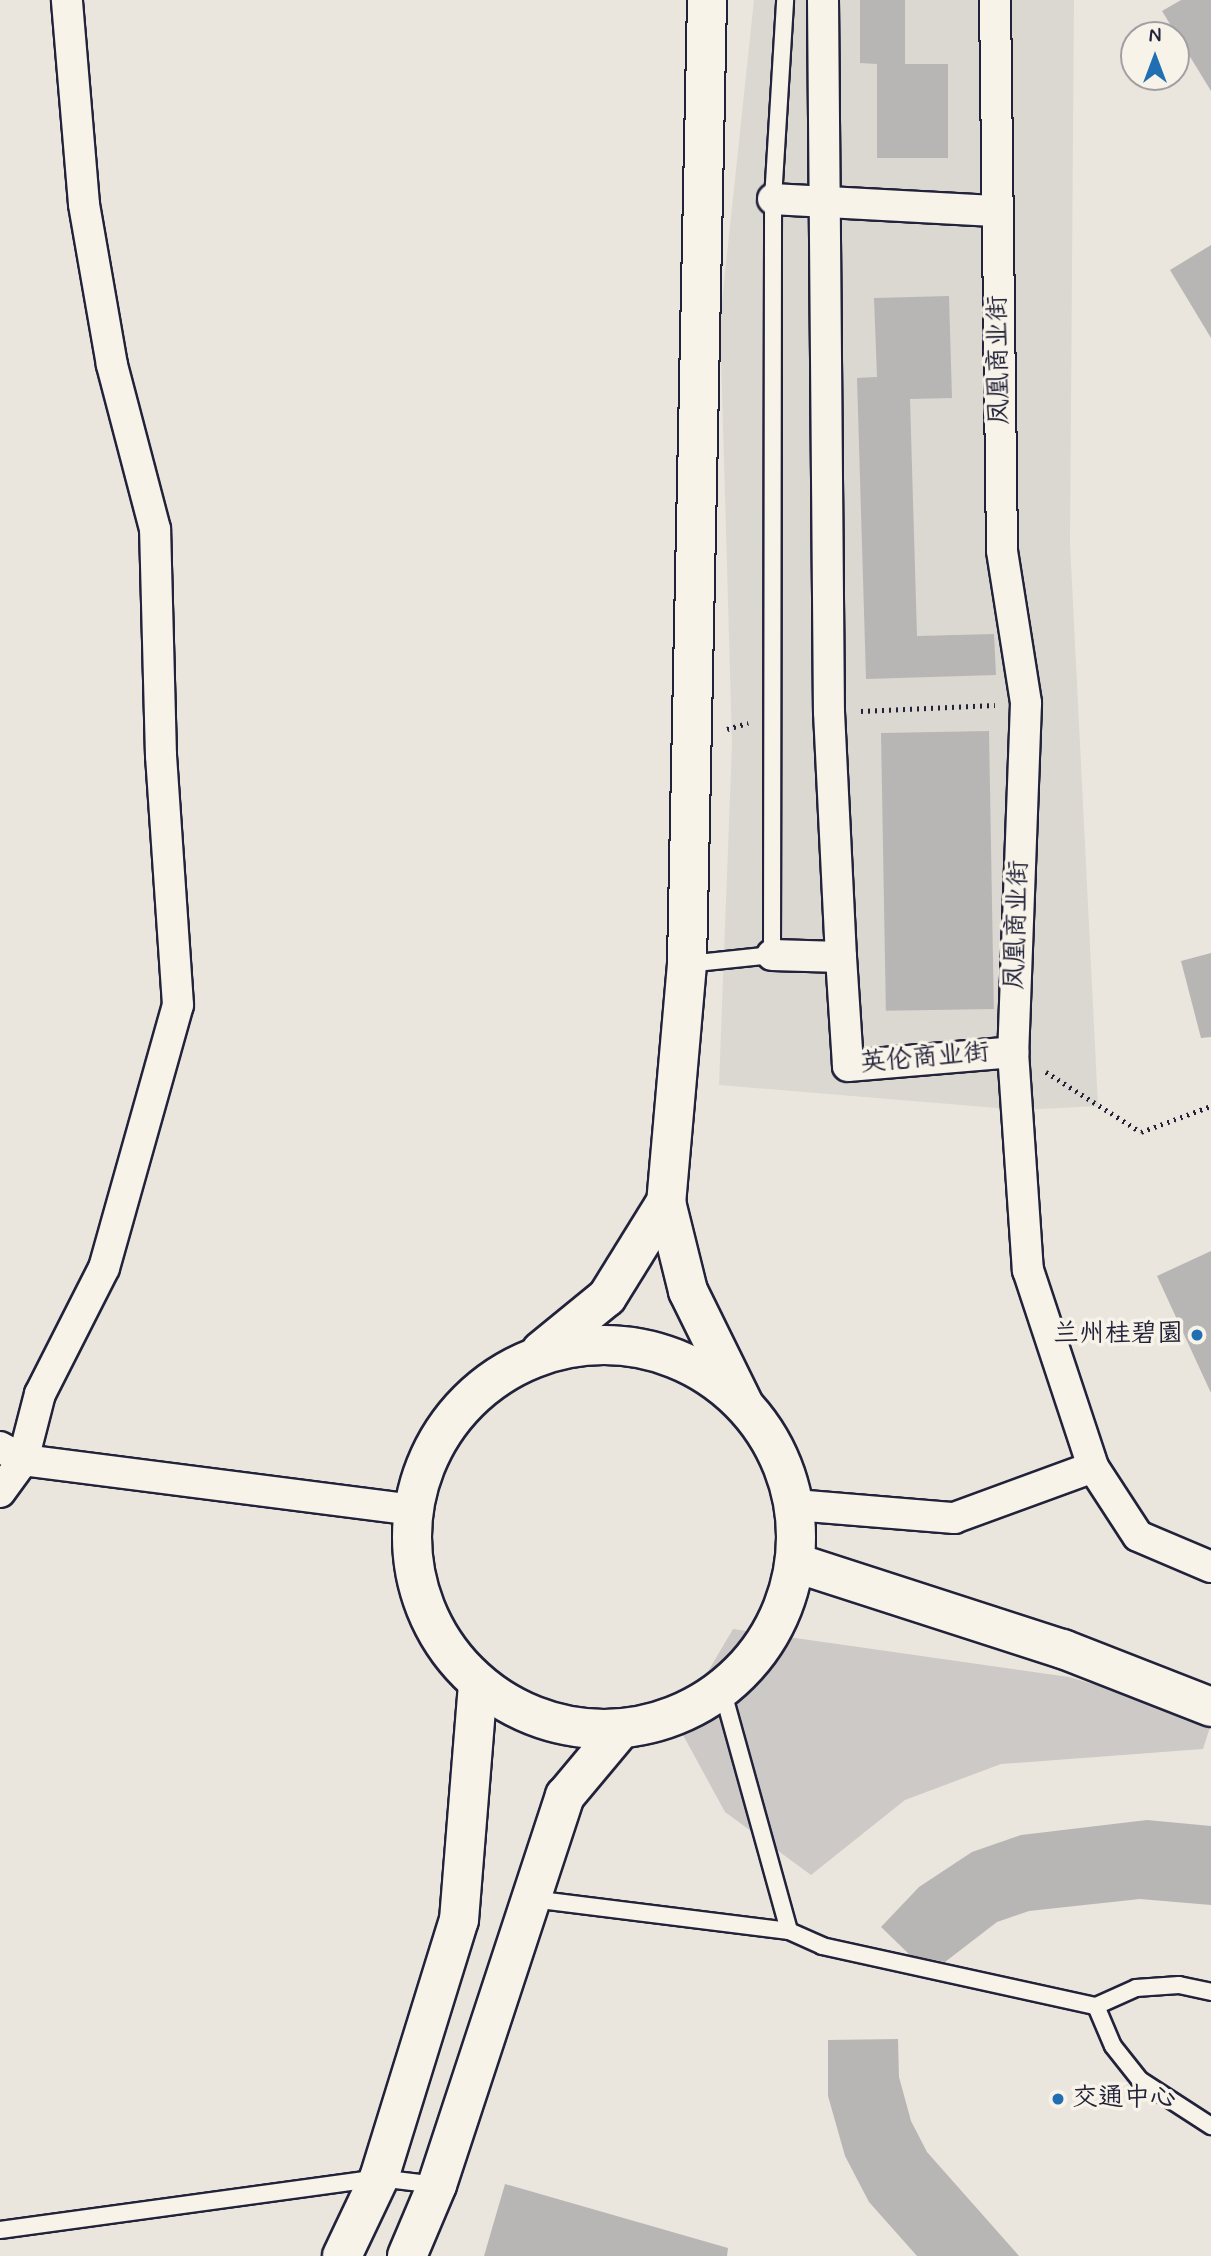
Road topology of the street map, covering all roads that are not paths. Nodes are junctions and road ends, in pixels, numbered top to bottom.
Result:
1 (67, 0) edge
2 (707, 0) edge
3 (785, 0) edge
4 (823, 0) edge
5 (995, 0) edge
6 (773, 199) junction
7 (821, 204) junction
8 (998, 211) junction
9 (772, 955) junction
10 (841, 957) junction
11 (687, 964) junction
12 (1013, 1052) junction
13 (666, 1202) junction
14 (534, 1357) junction
15 (743, 1403) junction
16 (11, 1454) edge
17 (1093, 1467) junction
18 (0, 1492) edge
19 (795, 1505) junction
20 (412, 1510) junction
21 (796, 1563) junction
22 (1211, 1567) edge
23 (478, 1683) junction
24 (722, 1689) junction
25 (1211, 1707) edge
26 (621, 1729) junction
27 (532, 1899) junction
28 (789, 1931) junction
29 (1211, 1992) edge
30 (1096, 2006) junction
31 (1211, 2126) edge
32 (379, 2178) junction
33 (436, 2185) junction
34 (0, 2230) edge
35 (342, 2256) edge
36 (407, 2256) edge

1 - 16 street
2 - 11 main road
3 - 6 lane
4 - 7 street
5 - 8 street, 凤凰商业街
6 - 7 street
6 - 9 lane
7 - 8 street
7 - 10 street
8 - 12 street, 凤凰商业街
9 - 10 street
9 - 11 lane
10 - 12 street, 英伦商业街
11 - 13 main road
12 - 17 street, 凤凰商业街
13 - 14 main road
13 - 15 main road
14 - 15 main road
14 - 20 main road
15 - 19 main road
16 - 18 street
16 - 20 street
17 - 19 street
17 - 22 street, 凤凰商业街
19 - 21 main road
20 - 23 main road
21 - 24 main road
21 - 25 main road
23 - 26 main road
23 - 32 main road
24 - 26 main road
24 - 28 lane
26 - 27 main road
27 - 28 lane
27 - 33 main road
28 - 30 lane
29 - 30 lane
30 - 31 lane
32 - 33 lane
32 - 34 lane
32 - 35 main road
33 - 36 main road

